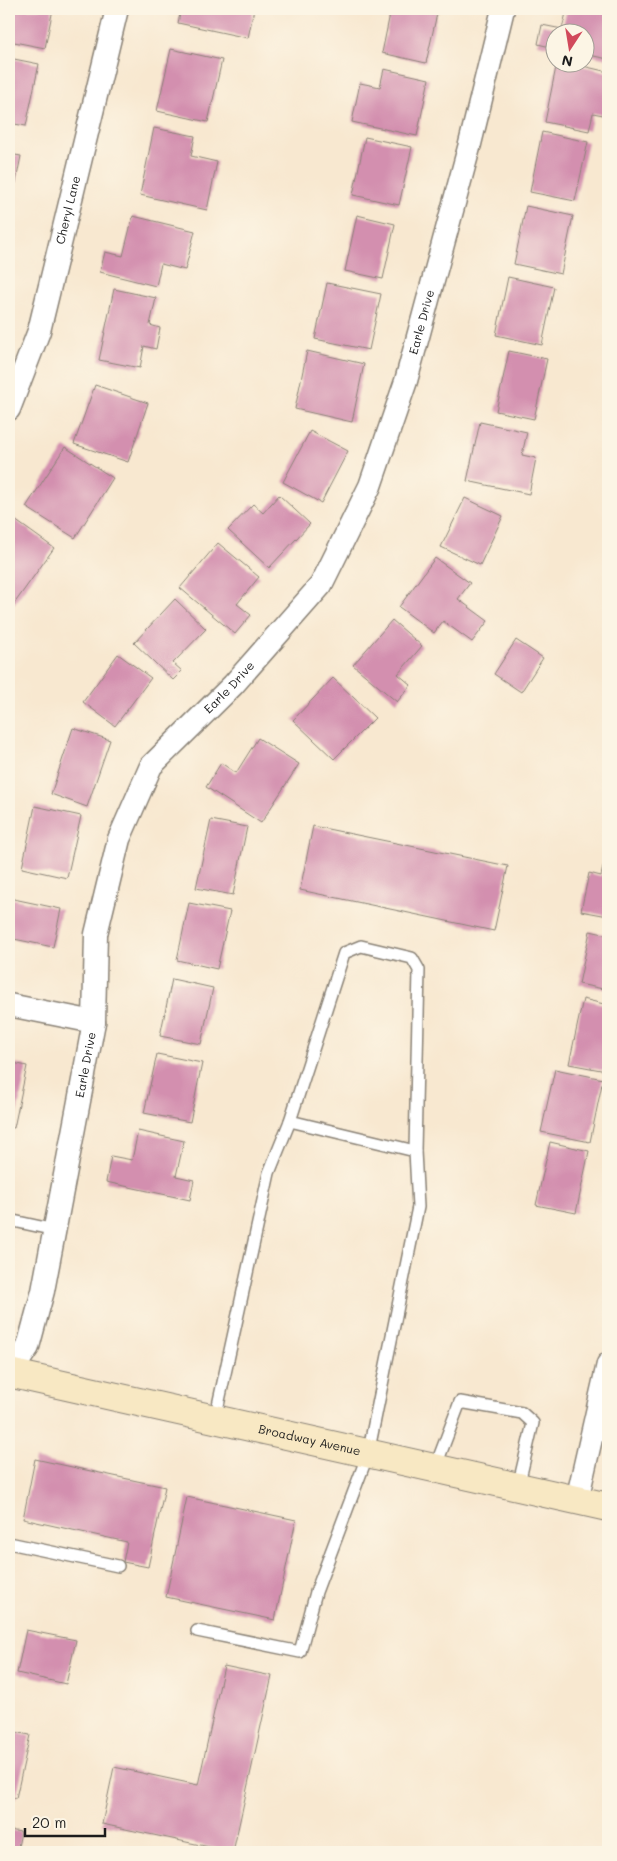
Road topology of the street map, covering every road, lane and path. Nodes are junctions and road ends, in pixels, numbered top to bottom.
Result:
1 (117, 9) edge
2 (503, 9) edge
3 (9, 409) edge
4 (9, 1005) edge
5 (94, 1022) junction
6 (290, 1121) junction
7 (416, 1151) junction
8 (9, 1220) edge
9 (55, 1230) junction
10 (608, 1364) edge
11 (9, 1374) edge
12 (215, 1419) junction
13 (600, 1435) edge
14 (368, 1454) junction
15 (435, 1468) junction
16 (518, 1487) junction
17 (577, 1500) junction
18 (608, 1507) edge
19 (9, 1543) edge
20 (118, 1566) dead end
21 (197, 1631) dead end

1 - 3 street, Cheryl Lane
2 - 5 street, Earle Drive
4 - 5 street
5 - 9 street, Earle Drive
6 - 7 lane
6 - 7 lane
6 - 12 lane
7 - 14 lane
8 - 9 lane
9 - 11 street, Earle Drive
10 - 13 street
11 - 12 main road, Broadway Avenue
12 - 14 main road, Broadway Avenue
13 - 17 street
14 - 15 main road, Broadway Avenue
14 - 21 lane
15 - 16 main road, Broadway Avenue
15 - 16 lane
16 - 17 main road, Broadway Avenue
17 - 18 main road, Broadway Avenue
19 - 20 lane

